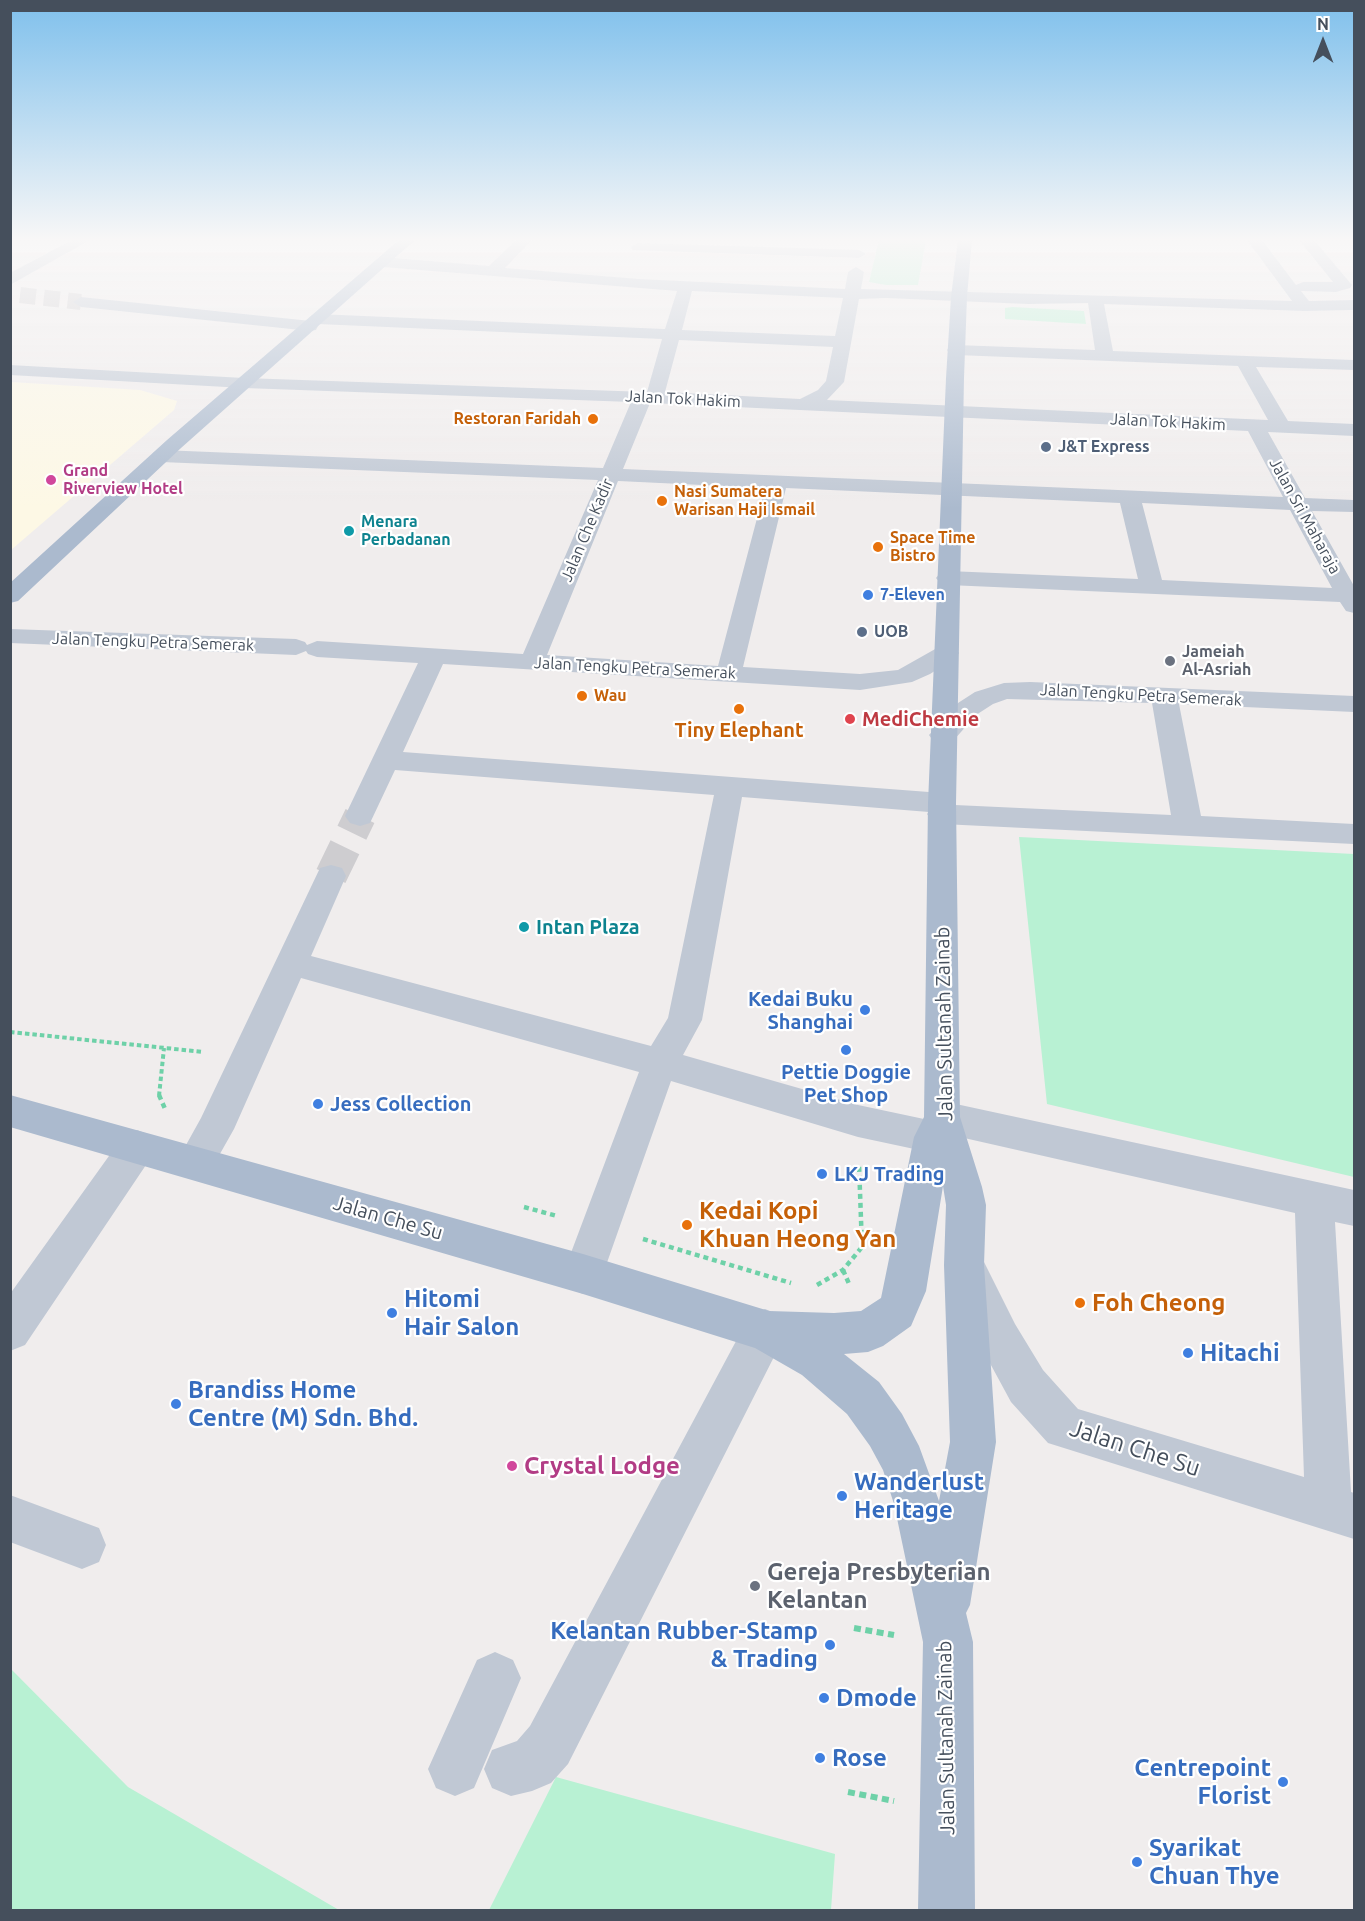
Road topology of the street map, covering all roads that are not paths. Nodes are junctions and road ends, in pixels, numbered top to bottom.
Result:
1 (306, 330) edge
2 (512, 330) edge
3 (674, 330) edge
4 (845, 330) edge
5 (957, 330) edge
6 (1100, 330) edge
7 (672, 335) junction
8 (843, 342) junction
9 (956, 350) junction
10 (1105, 356) junction
11 (1244, 361) junction
12 (1354, 365) edge
13 (10, 370) edge
14 (244, 383) junction
15 (649, 398) junction
16 (801, 405) junction
17 (953, 412) junction
18 (1255, 426) junction
19 (1282, 428) junction
20 (1354, 430) edge
21 (161, 456) junction
22 (610, 475) junction
23 (777, 482) junction
24 (951, 489) junction
25 (1129, 496) junction
26 (1298, 504) junction
27 (1354, 506) edge
28 (948, 578) junction
29 (1152, 587) junction
30 (10, 596) edge
31 (1353, 599) edge
32 (10, 636) edge
33 (946, 654) junction
34 (434, 656) junction
35 (532, 662) junction
36 (729, 674) junction
37 (1164, 696) junction
38 (1354, 704) edge
39 (944, 735) junction
40 (385, 760) junction
41 (730, 787) junction
42 (942, 808) junction
43 (360, 816) tunnel mouth
44 (1188, 826) junction
45 (1354, 834) edge
46 (331, 876) tunnel mouth
47 (291, 963) junction
48 (660, 1063) junction
49 (10, 1111) edge
50 (937, 1127) junction
51 (138, 1147) junction
52 (195, 1163) junction
53 (1314, 1198) junction
54 (1354, 1208) edge
55 (964, 1265) junction
56 (584, 1274) junction
57 (10, 1330) edge
58 (765, 1330) junction
59 (1342, 1512) edge
60 (10, 1518) edge
61 (82, 1545) dead end
62 (942, 1618) junction
63 (495, 1678) dead end
64 (455, 1769) dead end
65 (511, 1769) dead end
66 (946, 1911) edge

1 - 14 main road
2 - 7 street
3 - 7 street, Jalan Che Kadir
4 - 8 street
5 - 9 main road, Jalan Sultanah Zainab
6 - 10 street
7 - 8 street
7 - 15 street, Jalan Che Kadir
8 - 16 street
9 - 10 street
9 - 17 main road, Jalan Sultanah Zainab
10 - 11 street
11 - 12 street
11 - 19 street
13 - 14 street, Jalan Tok Hakim
14 - 15 street, Jalan Tok Hakim
14 - 21 main road
15 - 16 street, Jalan Tok Hakim
15 - 22 street, Jalan Che Kadir
16 - 17 street, Jalan Tok Hakim
17 - 18 street, Jalan Tok Hakim
17 - 24 main road, Jalan Sultanah Zainab
18 - 19 street, Jalan Tok Hakim
18 - 26 street, Jalan Sri Maharaja
19 - 20 street, Jalan Tok Hakim
21 - 22 street
21 - 30 main road
22 - 23 street
22 - 35 street, Jalan Che Kadir
23 - 24 street
23 - 36 street
24 - 25 street
24 - 28 main road, Jalan Sultanah Zainab
25 - 26 street
25 - 29 street
26 - 27 street
26 - 31 street, Jalan Sri Maharaja
28 - 29 street
28 - 33 main road, Jalan Sultanah Zainab
29 - 31 street
32 - 34 street, Jalan Tengku Petra Semerak
33 - 36 street, Jalan Tengku Petra Semerak
33 - 39 main road, Jalan Sultanah Zainab
34 - 35 street, Jalan Tengku Petra Semerak
34 - 40 street
35 - 36 street, Jalan Tengku Petra Semerak
37 - 38 street, Jalan Tengku Petra Semerak
37 - 39 street, Jalan Tengku Petra Semerak
37 - 44 street
39 - 42 main road, Jalan Sultanah Zainab
40 - 41 street
40 - 43 street
41 - 42 street
41 - 48 street
42 - 44 street
42 - 50 main road, Jalan Sultanah Zainab
44 - 45 street
46 - 47 street
47 - 48 street
47 - 52 street
48 - 50 street
48 - 56 street
49 - 51 main road, Jalan Che Su
50 - 53 street
50 - 55 main road, Jalan Sultanah Zainab
50 - 58 main road
51 - 52 main road, Jalan Che Su
51 - 57 street
52 - 56 main road, Jalan Che Su
53 - 54 street
53 - 59 street
55 - 59 street, Jalan Che Su
55 - 62 main road, Jalan Sultanah Zainab
56 - 58 main road, Jalan Che Su
58 - 62 main road
58 - 65 street
60 - 61 street
62 - 66 main road, Jalan Sultanah Zainab
63 - 64 street

